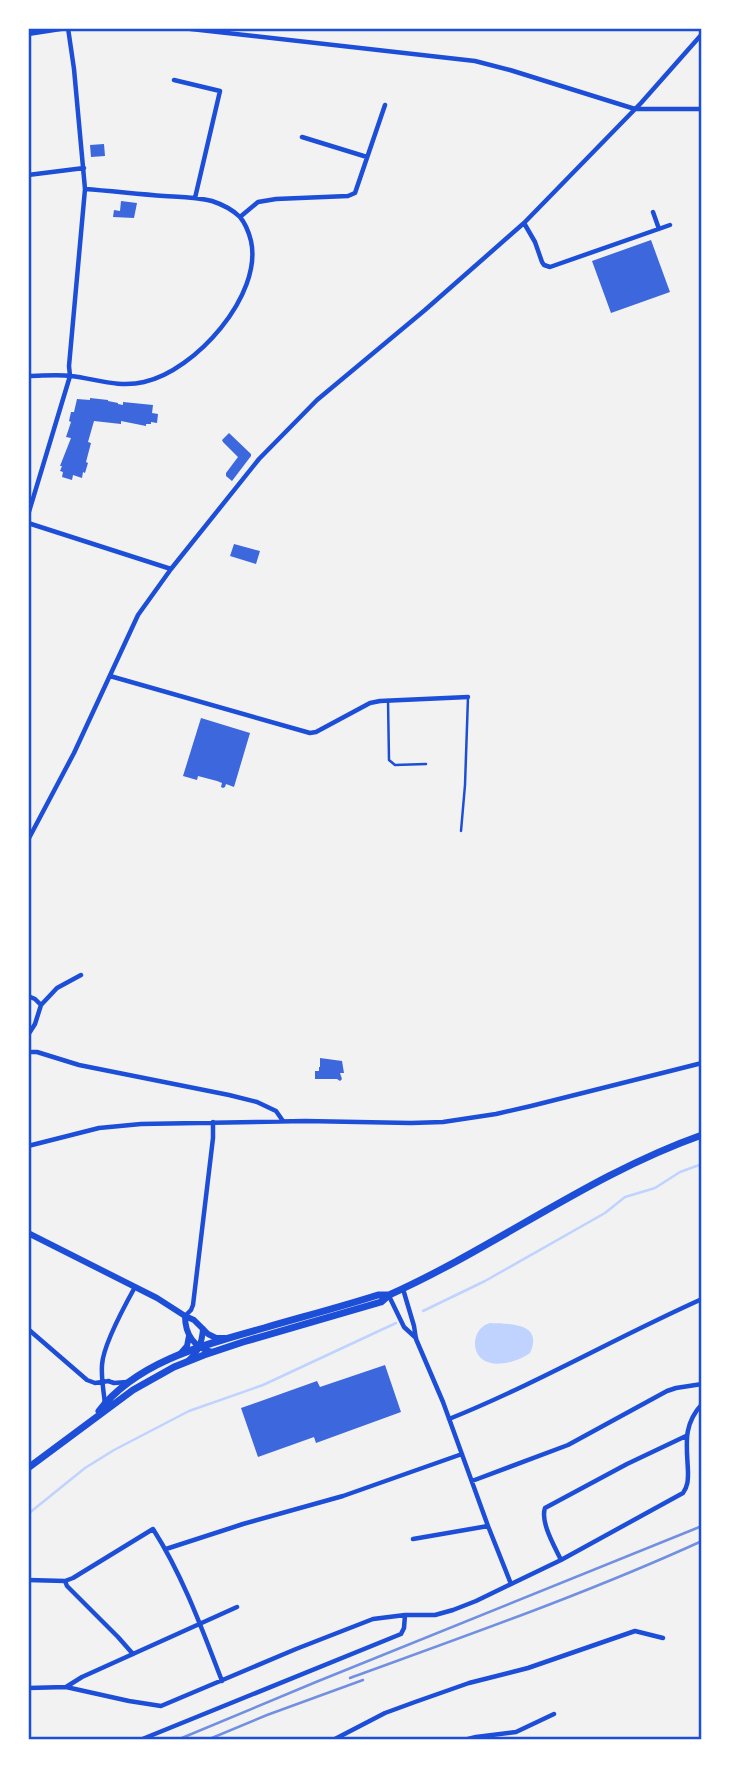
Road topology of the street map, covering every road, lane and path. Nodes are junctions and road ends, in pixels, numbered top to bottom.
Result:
1 (67, 28) edge
2 (182, 28) edge
3 (28, 34) edge
4 (702, 34) edge
5 (174, 79) dead end
6 (384, 106) dead end
7 (635, 109) junction
8 (702, 109) edge
9 (302, 137) dead end
10 (367, 157) junction
11 (84, 168) junction
12 (28, 174) edge
13 (85, 189) junction
14 (195, 198) junction
15 (653, 212) dead end
16 (240, 217) junction
17 (524, 223) junction
18 (670, 225) dead end
19 (659, 229) junction
20 (28, 376) edge
21 (70, 376) junction
22 (28, 515) edge
23 (28, 523) edge
24 (171, 569) junction
25 (110, 676) junction
26 (468, 697) joint
27 (388, 700) junction
28 (426, 764) dead end
29 (461, 831) dead end
30 (28, 840) edge
31 (81, 975) dead end
32 (28, 996) edge
33 (41, 1005) junction
34 (28, 1035) edge
35 (28, 1052) edge
36 (702, 1063) edge
37 (283, 1121) junction
38 (213, 1122) junction
39 (702, 1135) edge
40 (28, 1146) edge
41 (28, 1233) edge
42 (135, 1287) junction
43 (403, 1289) junction
44 (389, 1295) junction
45 (702, 1299) edge
46 (185, 1316) junction
47 (28, 1329) edge
48 (203, 1329) junction
49 (189, 1336) junction
50 (228, 1338) junction
51 (416, 1339) junction
52 (199, 1348) junction
53 (212, 1352) junction
54 (181, 1353) junction
55 (187, 1361) junction
56 (102, 1372) junction
57 (109, 1381) junction
58 (131, 1381) junction
59 (102, 1383) junction
60 (702, 1384) edge
61 (702, 1404) edge
62 (105, 1406) junction
63 (449, 1419) junction
64 (686, 1436) junction
65 (462, 1454) junction
66 (28, 1468) edge
67 (472, 1481) junction
68 (488, 1526) junction
69 (413, 1539) dead end
70 (166, 1549) junction
71 (561, 1560) junction
72 (28, 1580) edge
73 (65, 1581) junction
74 (511, 1584) junction
75 (237, 1607) dead end
76 (405, 1615) junction
77 (200, 1625) junction
78 (663, 1638) dead end
79 (133, 1654) junction
80 (222, 1681) junction
81 (66, 1687) junction
82 (28, 1688) edge
83 (554, 1714) dead end
84 (140, 1740) edge
85 (333, 1740) edge
86 (464, 1740) edge

1 - 3 street
1 - 11 street
2 - 7 street
4 - 7 street
5 - 14 street
6 - 10 street
7 - 8 street
7 - 17 street
9 - 10 street
10 - 16 street
11 - 12 street
11 - 13 street
13 - 14 street
13 - 21 street
14 - 16 street
15 - 19 street
16 - 21 street
17 - 19 street
17 - 24 street
18 - 19 street
20 - 21 street
21 - 22 street
23 - 24 street
24 - 25 street
25 - 27 street
25 - 30 street
26 - 27 street
26 - 29 lane
27 - 28 lane
31 - 33 street
32 - 33 street
33 - 34 street
35 - 37 street
36 - 37 street
37 - 38 street
38 - 40 street
38 - 46 street
39 - 43 main road
41 - 42 street
42 - 46 street
42 - 56 street
43 - 44 main road
43 - 51 street
44 - 50 main road
44 - 51 street
44 - 53 main road
45 - 63 street
46 - 48 street
46 - 49 street
47 - 59 street
48 - 50 street
48 - 52 street
49 - 52 street
49 - 54 street
50 - 52 main road
51 - 63 street
52 - 53 street
52 - 54 main road
52 - 55 street
53 - 55 main road
54 - 58 main road
55 - 62 main road
56 - 57 street
56 - 59 street
57 - 58 street
57 - 59 street
58 - 62 main road
59 - 62 street
60 - 67 street
61 - 64 street
62 - 66 main road
63 - 65 street
64 - 71 street
64 - 71 street
65 - 67 street
65 - 70 street
67 - 68 street
68 - 69 street
68 - 74 street
70 - 73 street
70 - 77 street
71 - 74 street
72 - 73 street
73 - 79 street
74 - 76 street
75 - 77 street
76 - 80 street
76 - 84 street
77 - 79 street
77 - 80 street
78 - 85 street
79 - 81 street
80 - 81 street
81 - 82 street
83 - 86 street

